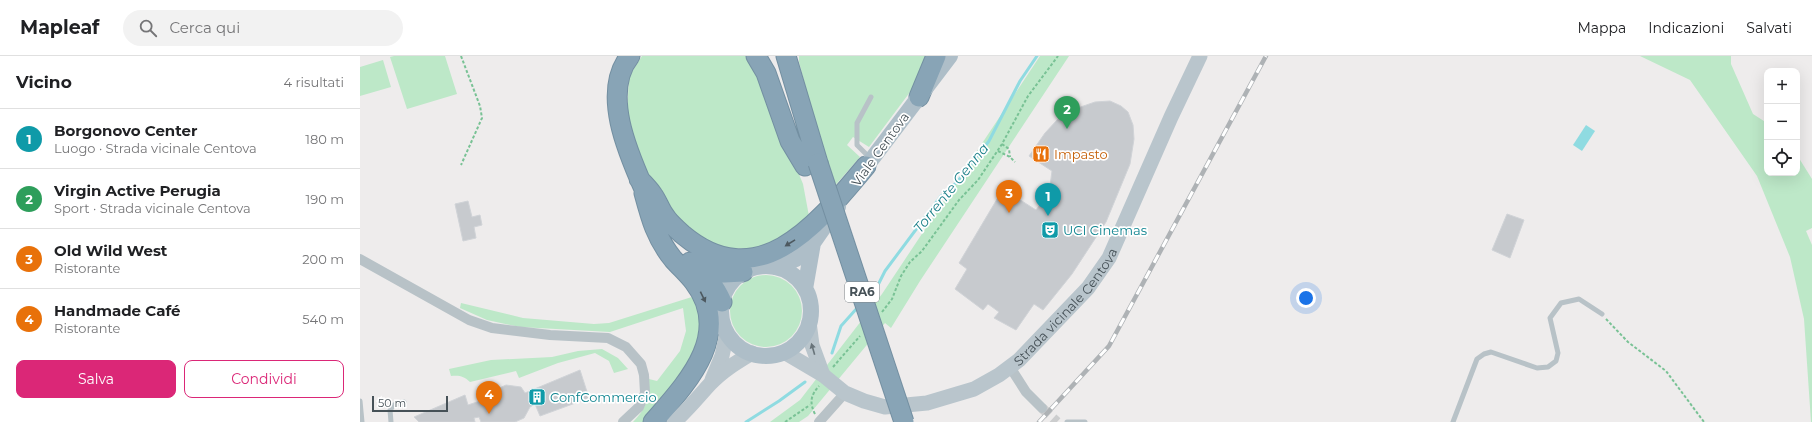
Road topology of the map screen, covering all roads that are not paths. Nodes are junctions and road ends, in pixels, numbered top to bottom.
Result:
1 (630, 56) edge
2 (756, 56) edge
3 (770, 56) edge
4 (786, 56) edge
5 (795, 56) edge
6 (936, 56) edge
7 (950, 56) edge
8 (1200, 56) edge
9 (871, 97) dead end
10 (919, 97) junction
11 (812, 160) junction
12 (869, 163) junction
13 (639, 179) junction
14 (813, 243) junction
15 (685, 258) junction
16 (360, 259) edge
17 (774, 267) junction
18 (743, 272) junction
19 (805, 289) junction
20 (722, 302) junction
21 (1602, 314) road end
22 (809, 322) junction
23 (727, 333) junction
24 (784, 352) junction
25 (752, 353) junction
26 (1010, 367) junction
27 (825, 376) junction
28 (711, 383) junction
29 (845, 393) junction
30 (360, 401) edge
31 (404, 402) dead end
32 (1042, 408) tunnel mouth
33 (362, 422) edge
34 (391, 422) edge
35 (623, 422) edge
36 (653, 422) edge
37 (674, 422) edge
38 (819, 422) edge
39 (892, 422) edge
40 (904, 422) edge
41 (1067, 422) edge
42 (1085, 422) edge
43 (1453, 422) edge

1 - 13 highway
2 - 11 highway
3 - 11 highway, RA6
4 - 11 highway, RA6
5 - 11 highway
6 - 10 highway
7 - 10 main road, Viale Centova
8 - 26 street, Strada vicinale Centova
9 - 12 lane
10 - 12 main road, Viale Centova
11 - 39 highway, RA6
11 - 40 highway, RA6, bridge
12 -> 13 highway
12 - 14 main road, Viale Centova
13 - 15 highway
13 -> 36 highway
14 - 17 main road
14 - 19 main road
15 - 18 highway
15 - 20 highway
16 - 35 street
17 - 18 main road
17 - 19 main road
18 - 20 main road
19 - 22 main road
20 - 23 main road
21 - 43 lane
22 - 24 main road
27 -> 22 street
23 - 25 main road
23 - 28 street
24 - 25 main road
24 - 27 street, Strada vicinale Centova
25 - 28 street
26 - 29 street, Strada vicinale Centova
26 - 32 street
27 - 29 street, Strada vicinale Centova
28 - 37 street
29 - 38 street
30 - 33 lane
31 - 34 lane
41 - 42 lane

